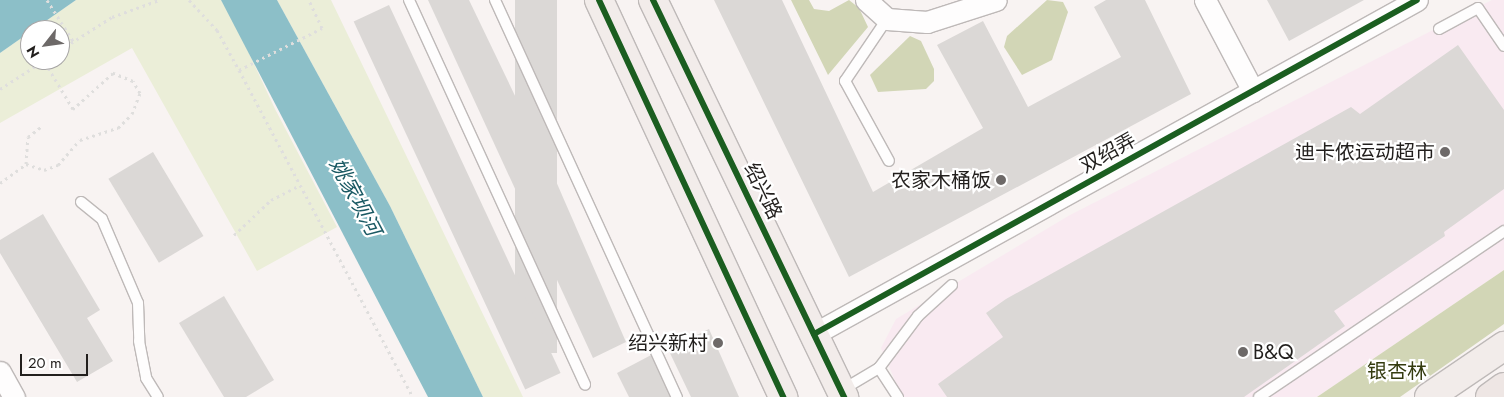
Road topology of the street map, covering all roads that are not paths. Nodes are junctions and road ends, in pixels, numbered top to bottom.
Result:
1 (409, 0) edge
2 (495, 0) edge
3 (599, 0) edge
4 (652, 0) edge
5 (866, 0) edge
6 (996, 0) edge
7 (1205, 0) edge
8 (1417, 0) edge
9 (888, 19) junction
10 (1439, 29) dead end
11 (1504, 46) edge
12 (1253, 91) junction
13 (889, 162) dead end
14 (81, 202) dead end
15 (1504, 231) edge
16 (952, 285) dead end
17 (814, 334) junction
18 (1504, 346) edge
19 (879, 368) junction
20 (0, 372) edge
21 (585, 386) dead end
22 (1504, 387) edge
23 (842, 394) edge
24 (14, 397) edge
25 (158, 397) edge
26 (678, 397) edge
27 (783, 397) edge
28 (898, 397) edge
29 (1260, 397) edge
30 (1429, 397) edge
31 (1490, 397) edge

1 - 21 lane
2 - 26 lane
3 - 27 main road
4 - 17 main road, 绍兴路
5 - 9 street
6 - 9 street
7 - 12 street
8 - 12 street, 双绍弄
9 - 13 lane
10 - 11 lane
12 - 17 street, 双绍弄
14 - 25 lane
15 - 29 lane
16 - 19 lane
17 - 23 main road, 绍兴路
18 - 30 main road
19 - 23 lane
19 - 28 lane
20 - 24 street
22 - 31 highway

